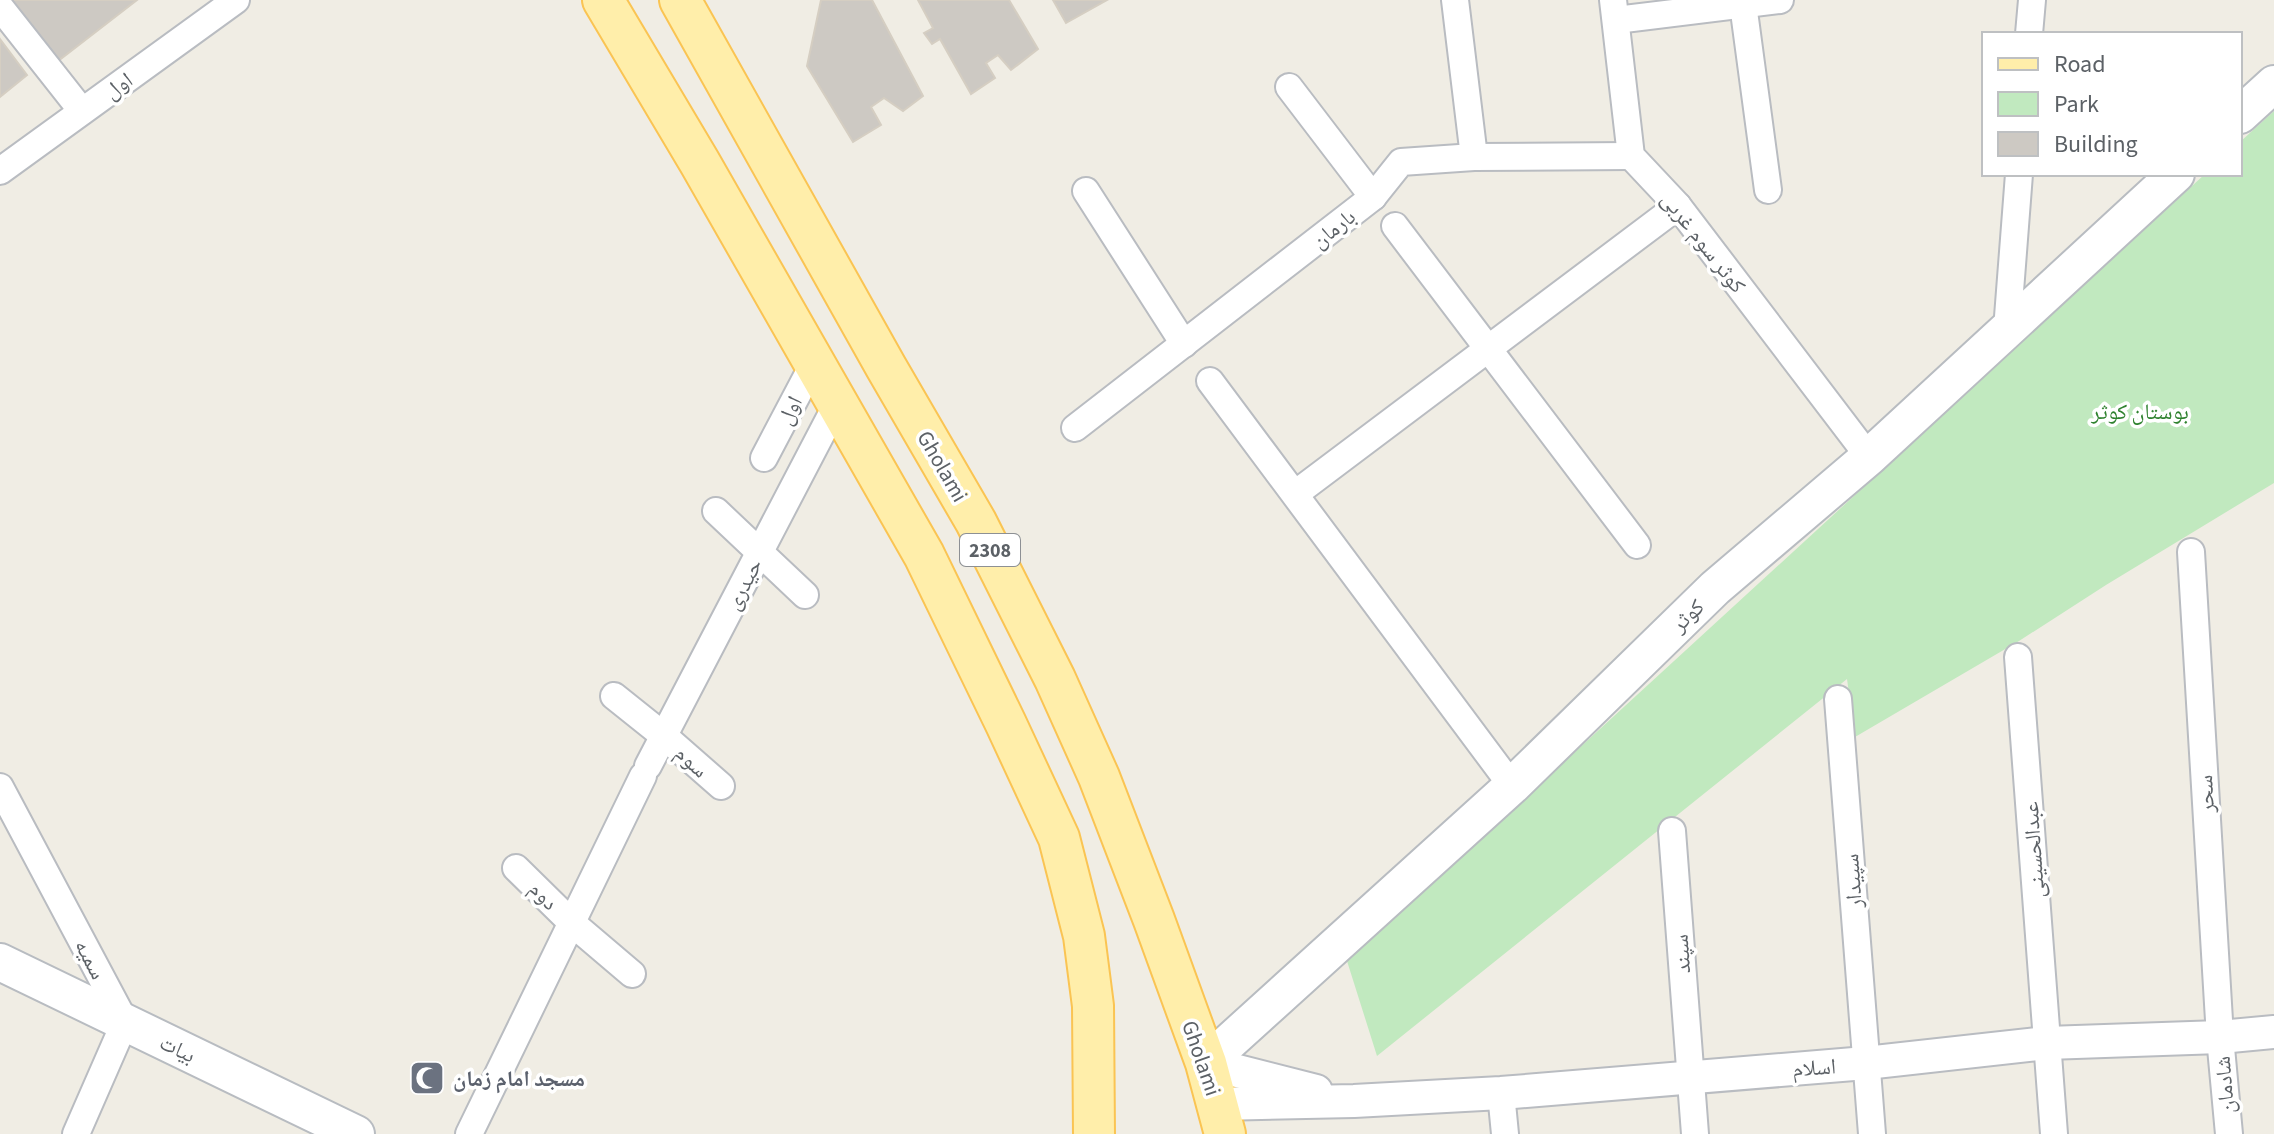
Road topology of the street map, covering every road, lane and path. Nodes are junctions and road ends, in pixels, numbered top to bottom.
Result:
1 (236, 0) edge
2 (603, 0) edge
3 (680, 0) edge
4 (1455, 0) edge
5 (1780, 0) edge
6 (2032, 0) edge
7 (1743, 4) junction
8 (0, 7) edge
9 (1614, 10) edge
10 (2029, 32) edge
11 (2274, 84) edge
12 (1289, 87) dead end
13 (82, 111) junction
14 (2242, 113) edge
15 (1631, 156) junction
16 (1474, 157) junction
17 (0, 171) edge
18 (2019, 176) edge
19 (2174, 176) edge
20 (1768, 190) dead end
21 (1086, 191) dead end
22 (1373, 197) junction
23 (1678, 206) junction
24 (1395, 226) dead end
25 (2007, 330) junction
26 (1184, 344) junction
27 (1488, 349) junction
28 (815, 361) junction
29 (1210, 381) dead end
30 (838, 402) junction
31 (1075, 428) dead end
32 (1869, 457) junction
33 (764, 458) dead end
34 (1295, 494) junction
35 (716, 511) dead end
36 (1637, 545) dead end
37 (760, 551) junction
38 (2191, 552) dead end
39 (805, 595) dead end
40 (2018, 657) dead end
41 (614, 696) dead end
42 (1838, 699) dead end
43 (664, 736) junction
44 (721, 786) dead end
45 (1512, 786) junction
46 (0, 787) edge
47 (1672, 831) dead end
48 (516, 868) dead end
49 (572, 923) junction
50 (0, 962) edge
51 (632, 974) dead end
52 (125, 1022) junction
53 (2274, 1032) edge
54 (2220, 1037) junction
55 (2047, 1043) junction
56 (1206, 1063) junction
57 (1866, 1063) junction
58 (1689, 1077) junction
59 (1501, 1093) junction
60 (1354, 1101) junction
61 (1221, 1119) edge
62 (76, 1134) edge
63 (356, 1134) edge
64 (469, 1134) edge
65 (1094, 1134) edge
66 (1505, 1134) edge
67 (1695, 1134) edge
68 (1872, 1134) edge
69 (2054, 1134) edge
70 (2229, 1134) edge

1 - 13 street, اول
2 - 28 main road, 2308
3 - 56 main road, Gholami / 2308
4 - 16 street
5 - 7 street
6 - 10 street
7 - 9 street
7 - 20 street
8 - 13 street
9 - 15 street
11 - 14 main road
12 - 22 street
13 - 17 street, اول
15 - 16 street, بارمان
15 - 23 street, کوثر سوم غربی
16 - 22 street, بارمان
18 - 25 street
19 - 25 main road, کوثر
21 - 26 street
22 - 26 street, بارمان
23 - 27 street
23 - 32 street, کوثر سوم غربی
24 - 27 street
25 - 32 main road, کوثر
26 - 31 street, بارمان
27 - 34 street
27 - 36 street
28 - 30 main road, 2308
28 - 33 street, اول
29 - 34 street
30 - 37 street, حیدری
30 - 65 main road, 2308
32 - 45 main road, کوثر
34 - 45 street
35 - 37 street
37 - 39 street
37 - 43 street, حیدری
38 - 54 street, سحر
40 - 55 street, عبدالحسینی
41 - 43 street, سوم
42 - 57 street, سپیدار
43 - 44 street, سوم
43 - 49 street, حیدری
45 - 56 main road, کوثر
46 - 52 street, سمیه
47 - 58 street, سپند
48 - 49 street, دوم
49 - 51 street
49 - 64 street, حیدری
50 - 52 main road, بیات
52 - 62 street
52 - 63 main road, بیات
53 - 54 street, اسلام
54 - 55 street, اسلام
54 - 70 street, شادمان
55 - 57 street, اسلام
55 - 69 street, عبدالحسینی
56 - 60 street
56 - 61 main road, Gholami / 2308
57 - 58 street, اسلام
57 - 68 street, سپیدار
58 - 59 street, اسلام
58 - 67 street, سپند
59 - 60 street, اسلام
59 - 66 street
60 - 61 street, اسلام

